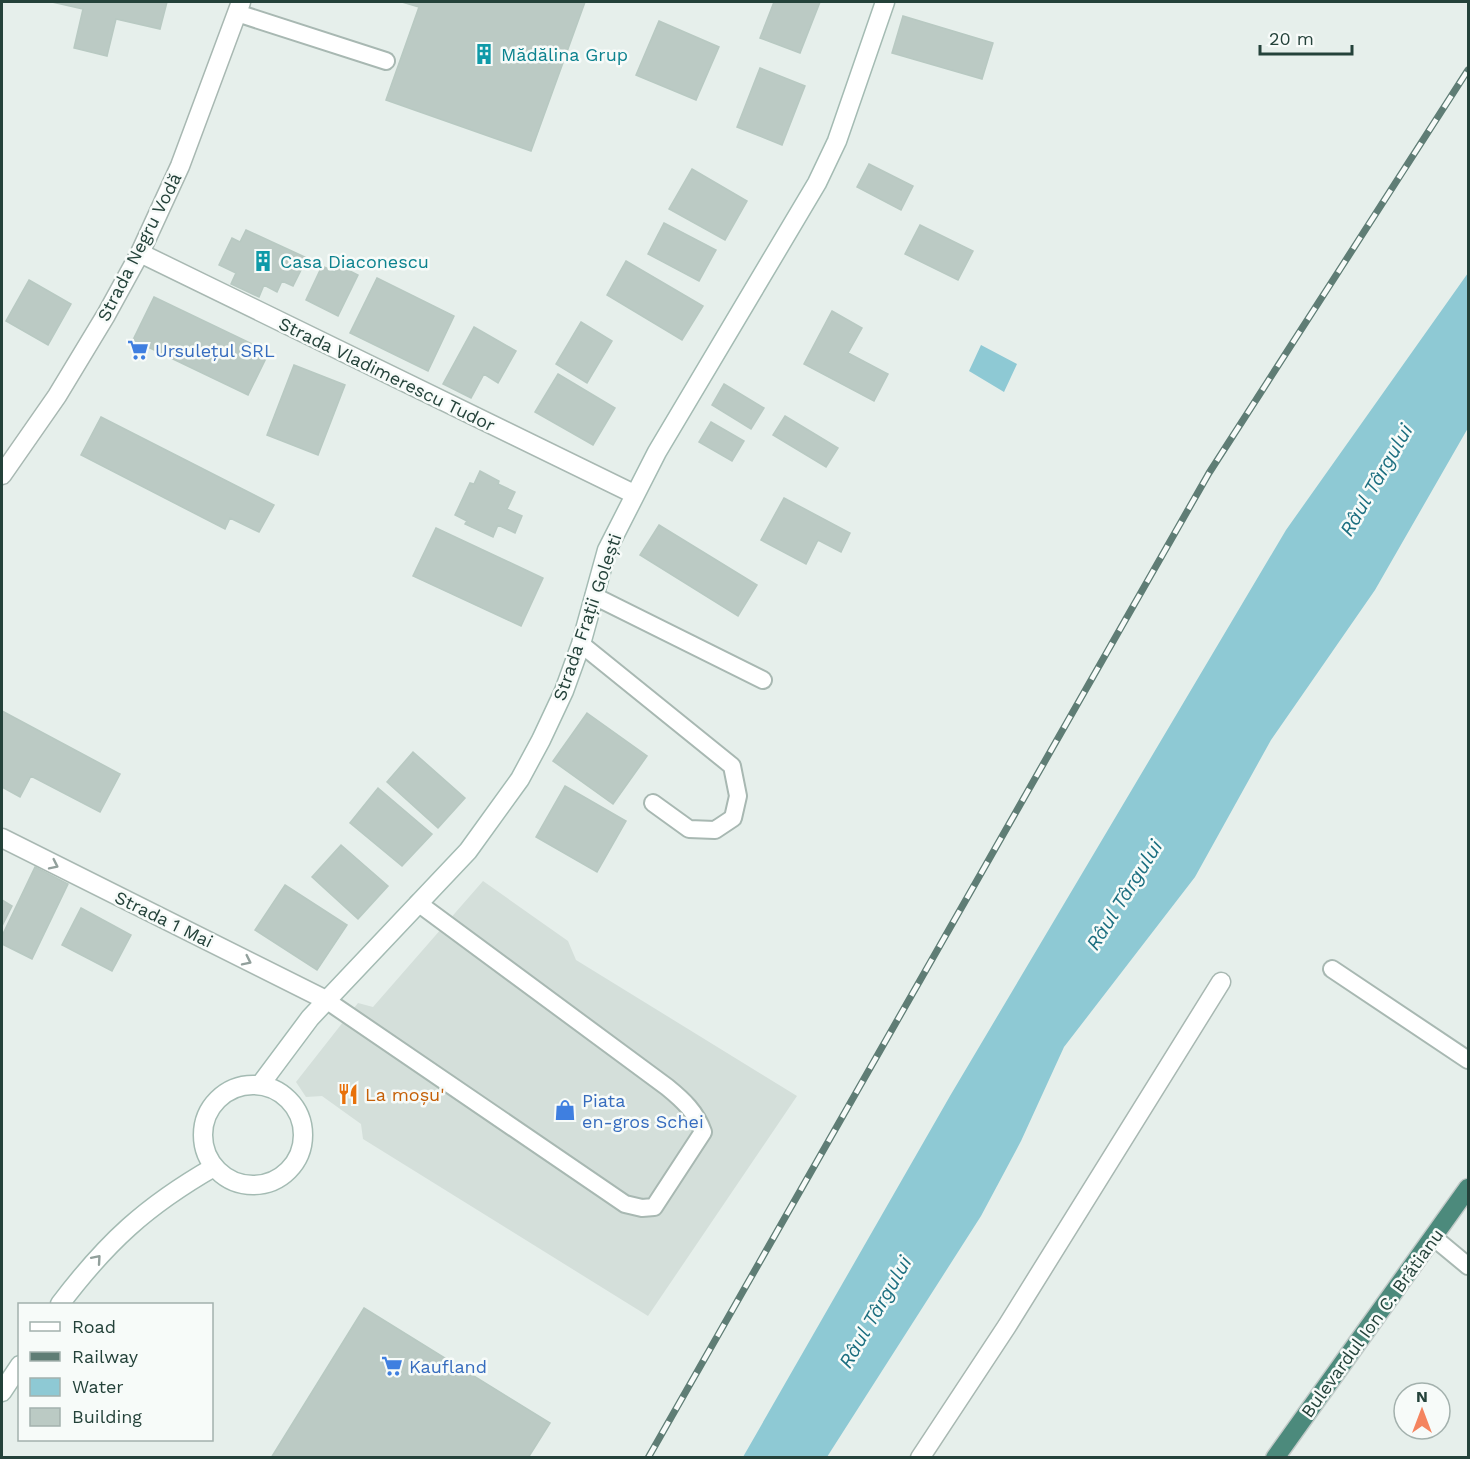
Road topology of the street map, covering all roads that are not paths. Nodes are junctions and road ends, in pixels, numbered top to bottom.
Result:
1 (885, 2) edge
2 (239, 7) edge
3 (386, 62) dead end
4 (140, 253) junction
5 (2, 475) edge
6 (634, 494) junction
7 (594, 596) junction
8 (581, 644) junction
9 (763, 680) dead end
10 (653, 803) dead end
11 (2, 838) edge
12 (418, 903) junction
13 (1332, 969) dead end
14 (1221, 982) dead end
15 (326, 1000) junction
16 (1468, 1060) edge
17 (260, 1085) junction
18 (214, 1167) junction
19 (1468, 1188) edge
20 (1433, 1237) junction
21 (1468, 1266) edge
22 (61, 1303) edge
23 (18, 1368) edge
24 (2, 1392) edge
25 (920, 1458) edge
26 (1275, 1458) edge

1 - 6 street, Strada Frații Golești
2 - 3 lane
2 - 4 street, Strada Negru Vodă
4 - 5 street, Strada Negru Vodă
4 - 6 street, Strada Vladimerescu Tudor
6 - 7 street, Strada Frații Golești
7 - 8 street, Strada Frații Golești
7 - 9 lane
8 - 10 lane
8 - 12 street, Strada Frații Golești
11 -> 15 street, Strada 1 Mai
12 - 15 street, Strada Frații Golești
12 - 15 lane
13 - 16 lane
14 - 25 street
15 - 17 street, Strada Frații Golești
17 - 18 street
17 - 18 street
22 -> 18 street
19 - 20 highway, Bulevardul Ion C. Brătianu
20 - 21 lane
20 - 26 highway, Bulevardul Ion C. Brătianu
23 - 24 street

